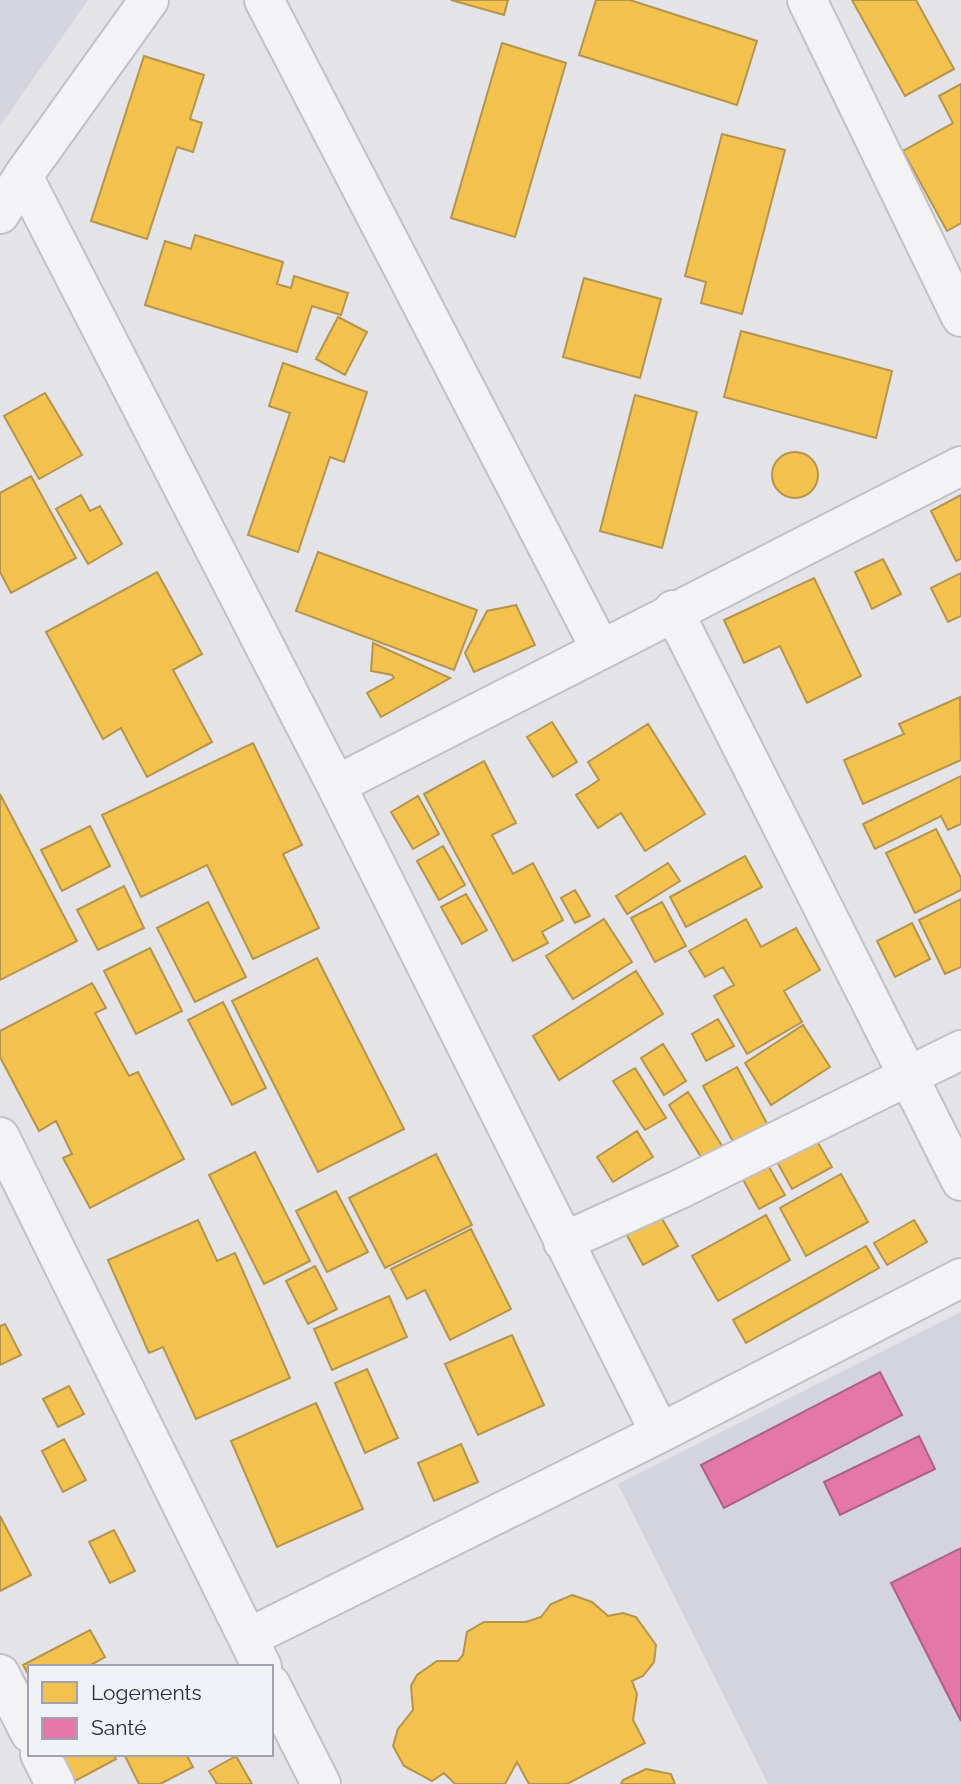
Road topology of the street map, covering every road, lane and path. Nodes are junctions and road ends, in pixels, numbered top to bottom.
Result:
1 (149, 0) edge
2 (264, 0) edge
3 (807, 0) edge
4 (23, 176) junction
5 (0, 214) edge
6 (961, 317) edge
7 (961, 466) edge
8 (673, 610) junction
9 (600, 648) junction
10 (336, 785) junction
11 (961, 1051) edge
12 (911, 1076) junction
13 (0, 1137) edge
14 (961, 1181) edge
15 (563, 1242) junction
16 (961, 1278) edge
17 (660, 1433) junction
18 (255, 1652) edge
19 (0, 1674) edge
20 (273, 1689) edge
21 (28, 1729) edge
22 (41, 1756) edge
23 (55, 1784) edge
24 (321, 1784) edge

1 - 4 street
2 - 9 street
3 - 6 street
4 - 5 street
4 - 10 street
7 - 8 street
8 - 9 street
8 - 12 street
9 - 10 street
10 - 15 street
11 - 12 street
12 - 14 street
12 - 15 street
13 - 18 street
15 - 17 street
16 - 17 street
17 - 18 street
19 - 21 street
20 - 24 street
22 - 23 street

